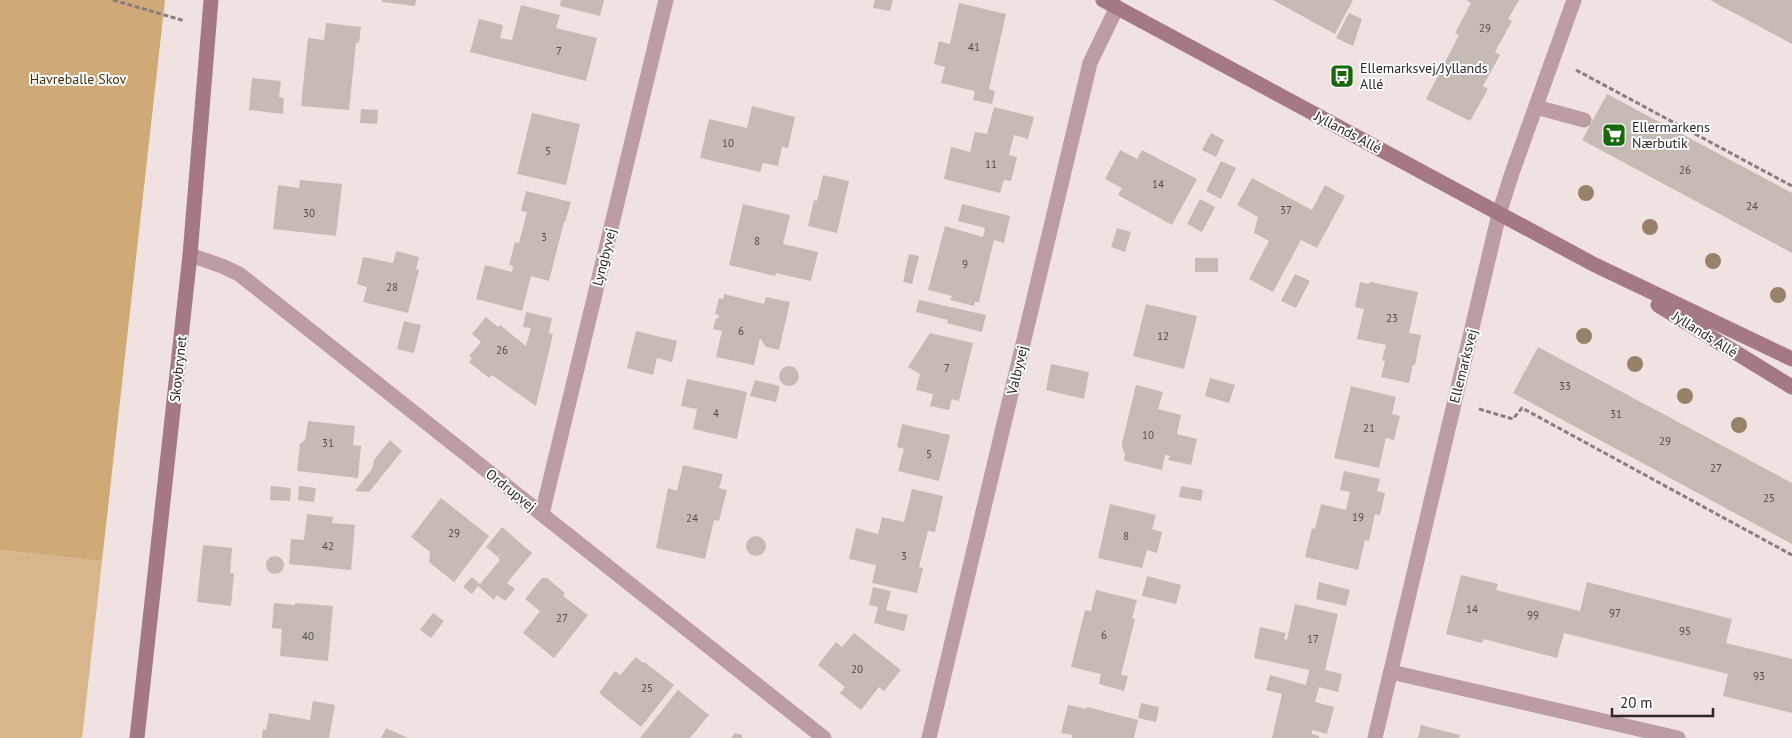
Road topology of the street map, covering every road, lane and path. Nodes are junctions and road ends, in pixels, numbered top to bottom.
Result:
1 (113, 0) edge
2 (211, 0) edge
3 (666, 0) edge
4 (1103, 0) edge
5 (1574, 0) edge
6 (1117, 7) junction
7 (208, 28) junction
8 (1553, 58) junction
9 (1536, 107) junction
10 (1584, 120) dead end
11 (1792, 186) edge
12 (1499, 214) junction
13 (190, 255) junction
14 (1593, 264) junction
15 (1792, 359) edge
16 (1792, 387) edge
17 (1455, 402) junction
18 (542, 514) junction
19 (1792, 555) edge
20 (1391, 672) junction
21 (137, 738) edge
22 (824, 738) edge
23 (929, 738) edge
24 (1375, 738) edge
25 (1678, 738) edge

1 - 7 path
2 - 7 street, Skovbrynet
3 - 18 street, Lyngbyvej
4 - 6 street, Jyllands Allé
5 - 8 street, Ellemarksvej
6 - 12 street, Jyllands Allé
6 - 23 street, Valbyvej
7 - 13 street, Skovbrynet
8 - 9 street, Ellemarksvej
8 - 11 path
9 - 10 street
9 - 12 street, Ellemarksvej
12 - 14 street, Jyllands Allé
12 - 17 street, Ellemarksvej
13 - 18 street, Ordrupvej
13 - 21 street, Skovbrynet
14 - 15 street, Jyllands Allé
14 - 16 street, Jyllands Allé
17 - 19 path
17 - 20 street, Ellemarksvej
18 - 22 street, Ordrupvej
20 - 24 street, Ellemarksvej
20 - 25 street

